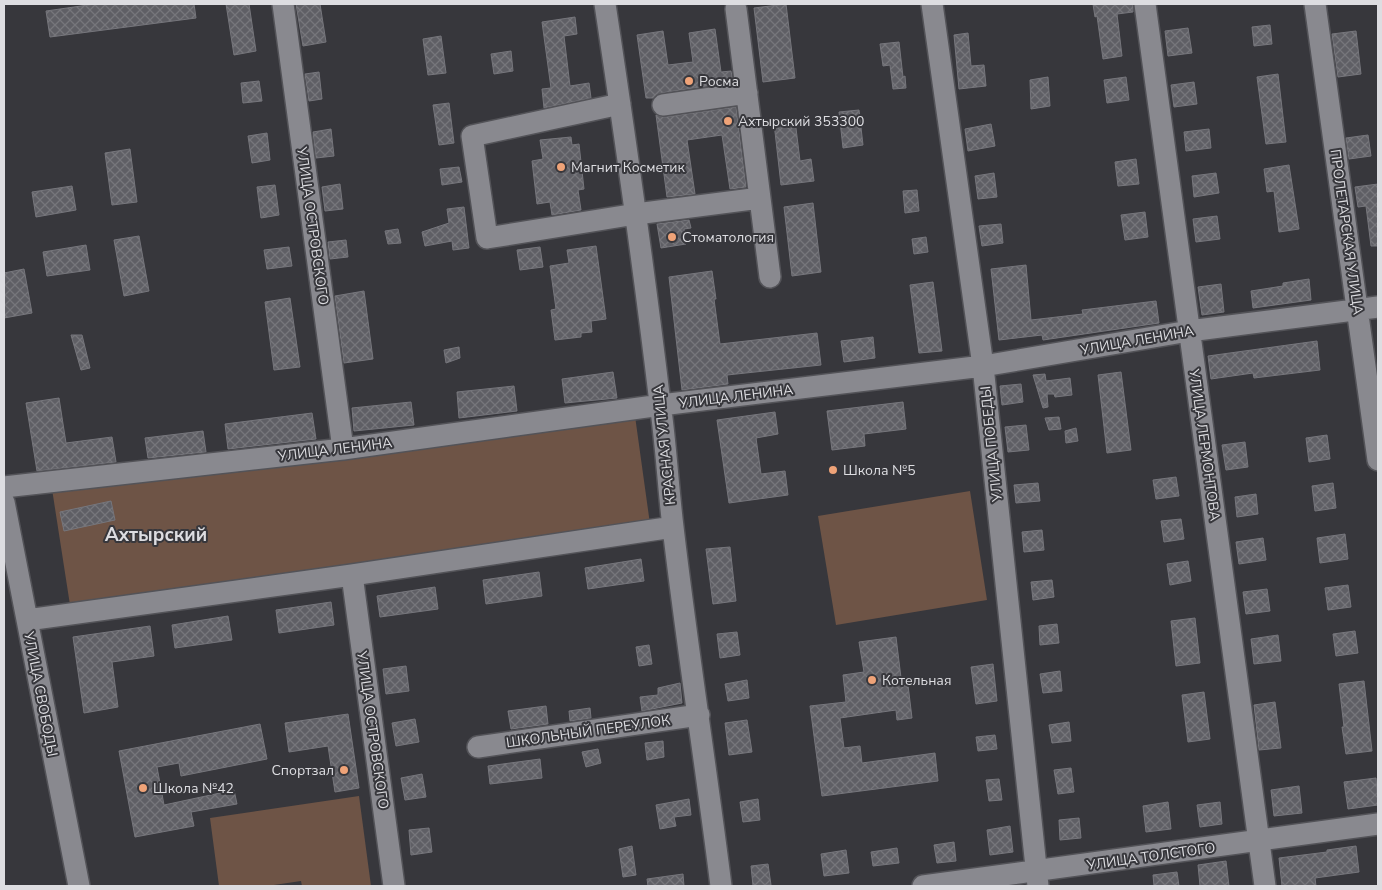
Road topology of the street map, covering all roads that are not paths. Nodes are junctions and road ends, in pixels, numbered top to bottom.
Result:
1 (283, 4) edge
2 (605, 4) edge
3 (932, 4) edge
4 (1145, 4) edge
5 (1315, 4) edge
6 (736, 9) dead end
7 (747, 93) junction
8 (620, 104) junction
9 (663, 105) dead end
10 (760, 198) junction
11 (636, 214) junction
12 (770, 277) dead end
13 (1368, 308) edge
14 (1189, 331) junction
15 (983, 366) junction
16 (661, 405) junction
17 (343, 449) junction
18 (1378, 460) edge
19 (4, 487) edge
20 (4, 502) edge
21 (673, 527) junction
22 (352, 574) junction
23 (27, 620) junction
24 (699, 715) junction
25 (478, 747) dead end
26 (1378, 824) edge
27 (1259, 841) junction
28 (1038, 879) edge
29 (79, 886) edge
30 (394, 886) edge
31 (721, 886) edge
32 (923, 886) edge
33 (1265, 886) edge

1 - 17 street, УЛИЦА ОСТРОВСКОГО
2 - 8 street, КРАСНАЯ УЛИЦА
3 - 15 street, УЛИЦА ПОБЕДЫ
4 - 14 street, УЛИЦА ЛЕРМОНТОВА
5 - 13 street, ПРОЛЕТАРСКАЯ УЛИЦА
6 - 7 street
7 - 9 street
7 - 10 street
8 - 11 street, КРАСНАЯ УЛИЦА
8 - 11 street
10 - 11 street
10 - 12 street
11 - 16 street, КРАСНАЯ УЛИЦА
13 - 14 street, УЛИЦА ЛЕНИНА
13 - 18 street, ПРОЛЕТАРСКАЯ УЛИЦА
14 - 15 street, УЛИЦА ЛЕНИНА
14 - 27 street, УЛИЦА ЛЕРМОНТОВА
15 - 16 street, УЛИЦА ЛЕНИНА
15 - 28 street, УЛИЦА ПОБЕДЫ
16 - 17 street, УЛИЦА ЛЕНИНА
16 - 21 street, КРАСНАЯ УЛИЦА
17 - 19 street, УЛИЦА ЛЕНИНА
20 - 23 street, УЛИЦА СВОБОДЫ
21 - 22 street
21 - 24 street, КРАСНАЯ УЛИЦА
22 - 23 street
22 - 30 street, УЛИЦА ОСТРОВСКОГО
23 - 29 street, УЛИЦА СВОБОДЫ
24 - 25 street, ШКОЛЬНЫЙ ПЕРЕУЛОК
24 - 31 street, КРАСНАЯ УЛИЦА
26 - 27 street, УЛИЦА ТОЛСТОГО
27 - 28 street, УЛИЦА ТОЛСТОГО
27 - 33 street, УЛИЦА ЛЕРМОНТОВА
28 - 32 street, УЛИЦА ТОЛСТОГО

